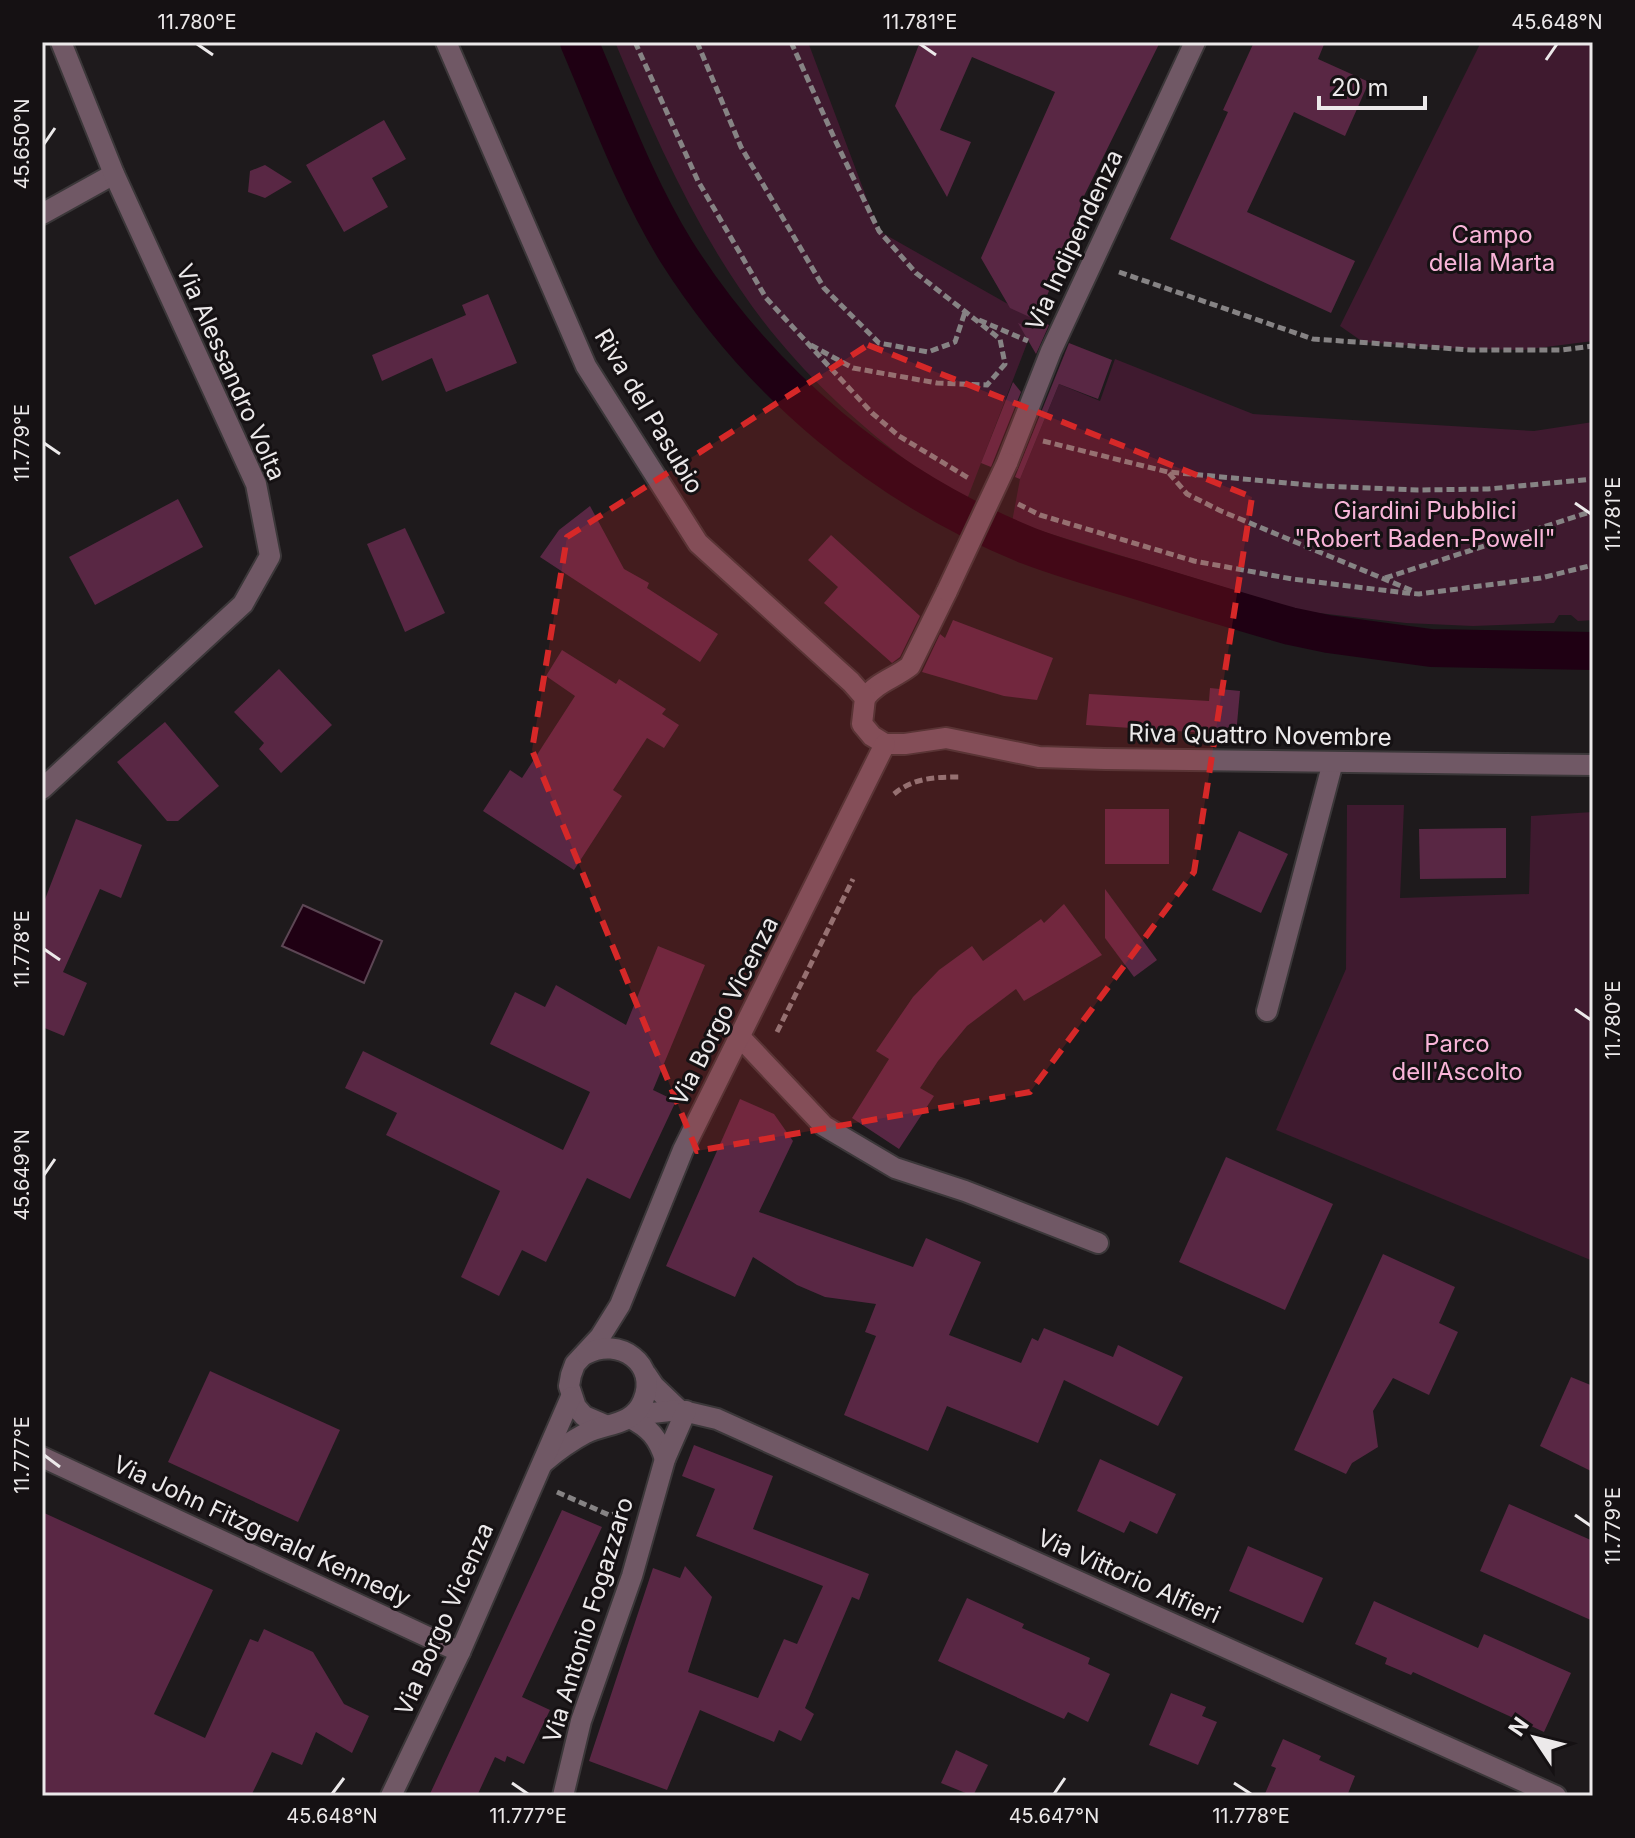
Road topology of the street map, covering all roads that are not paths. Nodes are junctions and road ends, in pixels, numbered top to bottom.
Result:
1 (61, 42) edge
2 (446, 42) edge
3 (1195, 42) edge
4 (114, 174) junction
5 (42, 214) edge
6 (865, 698) junction
7 (885, 744) junction
8 (1333, 762) junction
9 (1593, 765) edge
10 (42, 789) edge
11 (1267, 1011) dead end
12 (740, 1037) junction
13 (1098, 1243) dead end
14 (620, 1305) junction
15 (633, 1355) junction
16 (583, 1356) junction
17 (646, 1374) junction
18 (571, 1397) junction
19 (682, 1410) junction
20 (632, 1416) junction
21 (605, 1425) junction
22 (42, 1457) edge
23 (665, 1459) junction
24 (543, 1463) junction
25 (460, 1652) junction
26 (391, 1796) edge
27 (563, 1796) edge
28 (1556, 1796) edge

1 - 4 street, Via Alessandro Volta
2 - 6 street, Riva del Pasubio
3 - 6 street, Via Indipendenza, bridge
4 - 5 street
4 - 10 street, Via Alessandro Volta
6 - 7 street
7 - 8 street, Riva Quattro Novembre
7 - 12 street, Via Borgo Vicenza
8 - 9 street, Riva Quattro Novembre
8 - 11 street
12 - 13 street
12 - 14 street, Via Borgo Vicenza
14 - 15 street
14 - 16 street, Via Borgo Vicenza
15 - 16 street
15 - 17 street
16 - 18 street, Via Borgo Vicenza
17 - 19 street, Via Vittorio Alfieri
17 - 20 street
18 - 21 street
18 - 24 street, Via Borgo Vicenza
19 - 20 street, Via Vittorio Alfieri
19 - 23 street, Via Antonio Fogazzaro
19 - 28 street, Via Vittorio Alfieri
20 - 21 street
20 - 23 street
21 - 24 street
22 - 25 street, Via John Fitzgerald Kennedy
23 - 27 street, Via Antonio Fogazzaro
24 - 25 street, Via Borgo Vicenza
25 - 26 street, Via Borgo Vicenza

